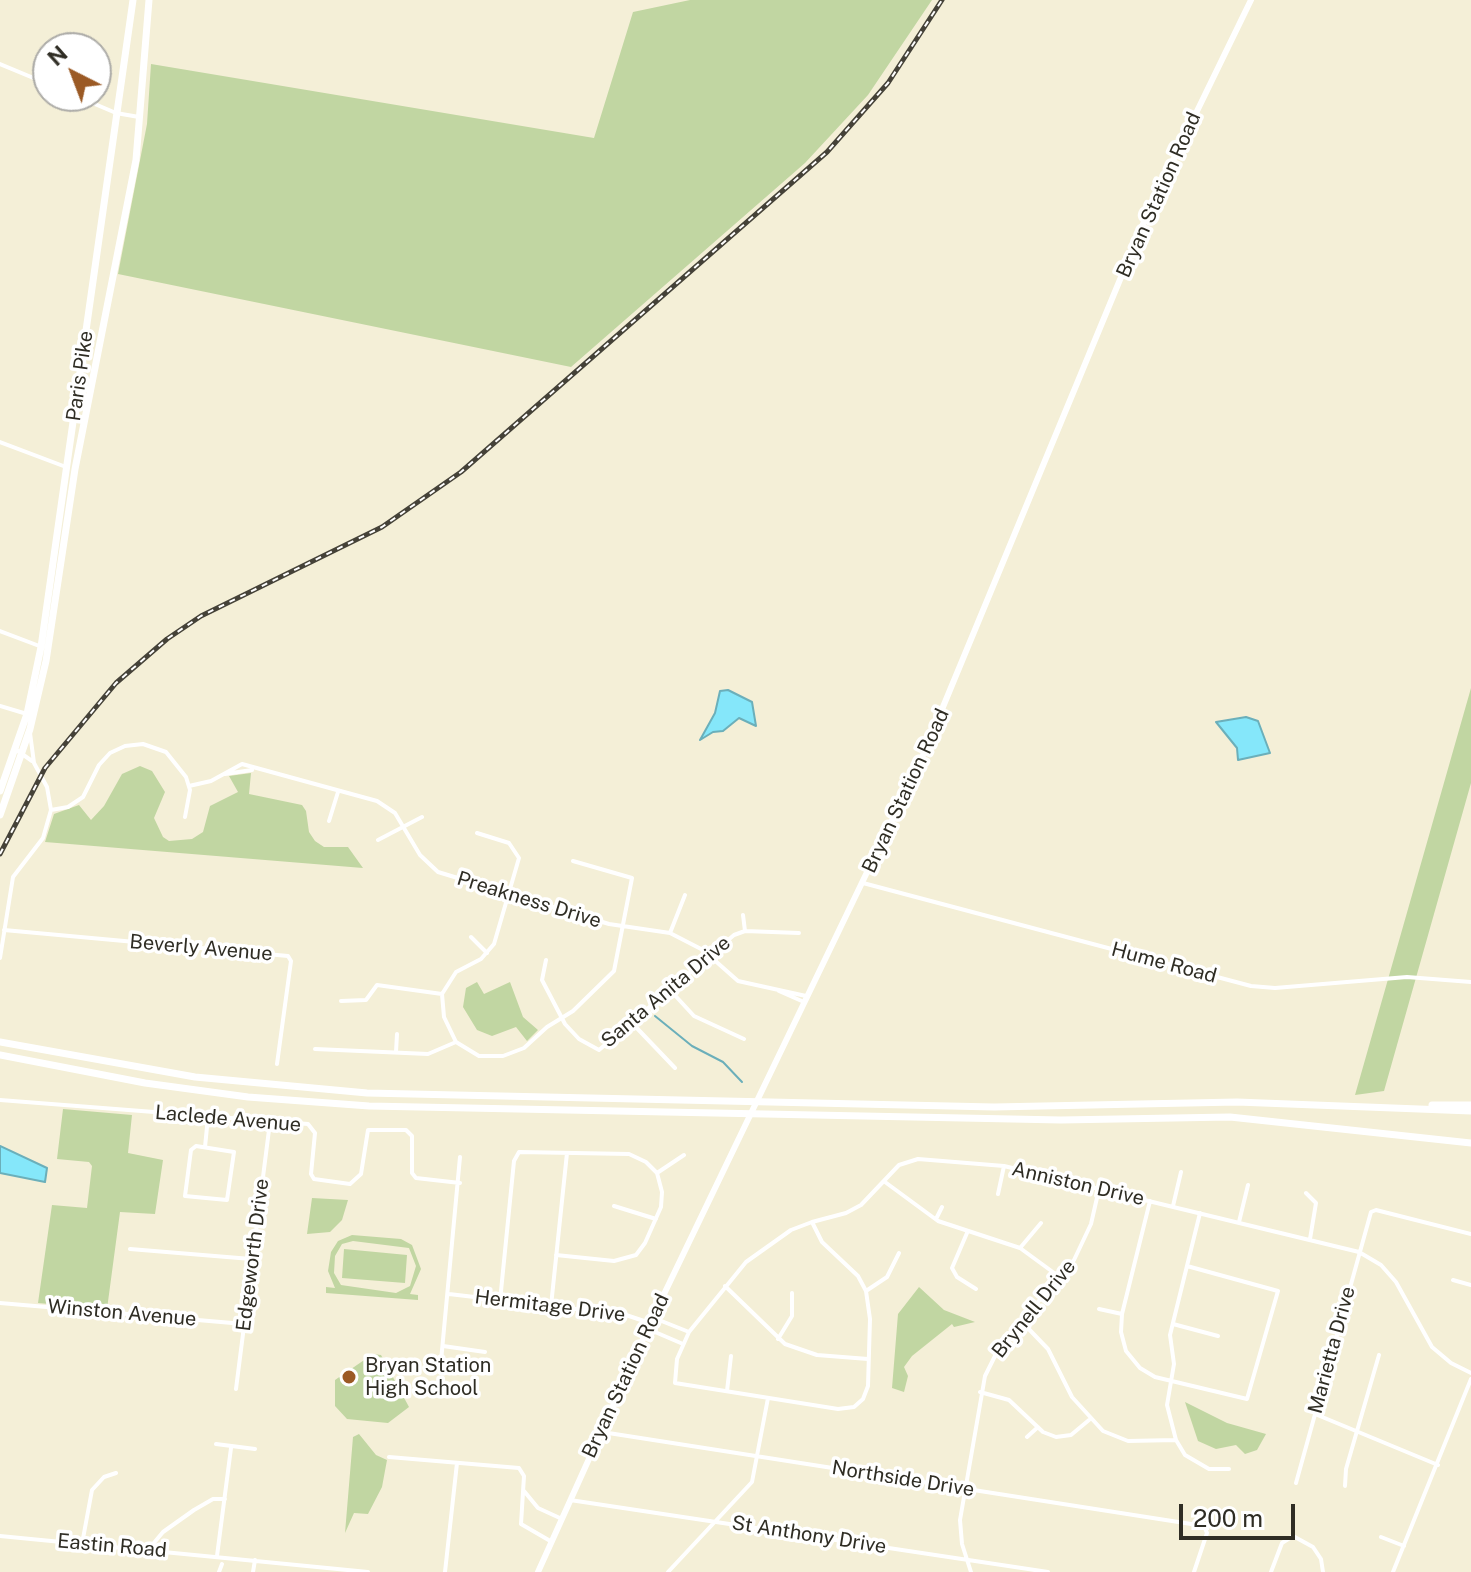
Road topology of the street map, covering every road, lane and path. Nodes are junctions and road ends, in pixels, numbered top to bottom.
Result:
1 (133, 0) edge
2 (149, 0) edge
3 (1251, 0) edge
4 (0, 64) edge
5 (32, 77) edge
6 (112, 111) edge
7 (116, 113) junction
8 (141, 118) junction
9 (0, 442) edge
10 (71, 468) junction
11 (0, 631) edge
12 (44, 647) junction
13 (0, 706) edge
14 (30, 715) junction
15 (30, 729) junction
16 (20, 751) junction
17 (33, 755) junction
18 (34, 763) junction
19 (18, 764) junction
20 (189, 786) junction
21 (0, 791) edge
22 (338, 792) junction
23 (51, 810) junction
24 (0, 815) edge
25 (185, 817) dead end
26 (422, 817) dead end
27 (329, 821) dead end
28 (404, 828) junction
29 (477, 833) dead end
30 (378, 840) dead end
31 (573, 861) dead end
32 (863, 883) junction
33 (510, 895) junction
34 (685, 895) dead end
35 (743, 915) dead end
36 (624, 926) junction
37 (4, 930) junction
38 (745, 931) junction
39 (670, 933) junction
40 (799, 933) dead end
41 (471, 937) dead end
42 (487, 953) junction
43 (708, 957) junction
44 (0, 958) edge
45 (546, 960) dead end
46 (1471, 982) edge
47 (670, 990) junction
48 (442, 994) junction
49 (807, 1000) junction
50 (341, 1001) dead end
51 (562, 1018) junction
52 (632, 1023) junction
53 (397, 1034) dead end
54 (744, 1039) dead end
55 (0, 1042) edge
56 (456, 1042) junction
57 (315, 1049) dead end
58 (396, 1052) junction
59 (0, 1055) edge
60 (277, 1064) dead end
61 (675, 1068) dead end
62 (0, 1100) edge
63 (1330, 1104) junction
64 (1471, 1105) edge
65 (1471, 1111) edge
66 (208, 1117) junction
67 (270, 1122) junction
68 (1471, 1145) edge
69 (205, 1147) junction
70 (567, 1153) junction
71 (684, 1155) dead end
72 (460, 1157) dead end
73 (1004, 1166) junction
74 (1181, 1172) dead end
75 (657, 1173) junction
76 (885, 1182) junction
77 (460, 1183) junction
78 (1248, 1185) dead end
79 (1099, 1189) junction
80 (1306, 1193) dead end
81 (998, 1194) dead end
82 (1150, 1201) junction
83 (614, 1206) dead end
84 (1173, 1206) junction
85 (942, 1207) dead end
86 (1200, 1213) junction
87 (656, 1219) junction
88 (936, 1219) junction
89 (812, 1222) junction
90 (1239, 1222) junction
91 (1041, 1223) dead end
92 (967, 1233) junction
93 (1471, 1234) edge
94 (1310, 1239) junction
95 (1020, 1248) junction
96 (130, 1249) dead end
97 (1359, 1252) junction
98 (899, 1253) dead end
99 (556, 1255) junction
100 (251, 1259) junction
101 (1187, 1266) junction
102 (1061, 1278) junction
103 (1453, 1280) dead end
104 (1471, 1285) edge
105 (725, 1286) junction
106 (976, 1289) dead end
107 (866, 1291) junction
108 (792, 1293) dead end
109 (449, 1294) junction
110 (500, 1301) junction
111 (0, 1303) edge
112 (551, 1306) junction
113 (1099, 1309) dead end
114 (1122, 1314) junction
115 (1021, 1321) junction
116 (650, 1323) junction
117 (244, 1324) junction
118 (1173, 1324) junction
119 (689, 1332) junction
120 (1218, 1336) dead end
121 (778, 1339) junction
122 (683, 1344) junction
123 (443, 1346) junction
124 (485, 1352) dead end
125 (1379, 1355) dead end
126 (731, 1356) dead end
127 (869, 1359) junction
128 (440, 1372) dead end
129 (1471, 1373) edge
130 (1471, 1379) edge
131 (1170, 1381) junction
132 (236, 1389) dead end
133 (727, 1391) junction
134 (980, 1392) junction
135 (768, 1398) junction
136 (1315, 1414) junction
137 (1089, 1419) junction
138 (1038, 1427) junction
139 (600, 1431) junction
140 (1357, 1431) junction
141 (1027, 1437) dead end
142 (1176, 1440) junction
143 (216, 1444) dead end
144 (231, 1448) junction
145 (255, 1449) dead end
146 (759, 1456) junction
147 (389, 1457) dead end
148 (457, 1462) junction
149 (1439, 1465) junction
150 (1229, 1469) dead end
151 (116, 1473) dead end
152 (1296, 1483) dead end
153 (1345, 1486) dead end
154 (965, 1489) junction
155 (524, 1491) junction
156 (225, 1499) junction
157 (570, 1500) junction
158 (562, 1519) junction
159 (717, 1521) junction
160 (0, 1536) edge
161 (1381, 1537) dead end
162 (552, 1542) junction
163 (82, 1544) junction
164 (1404, 1546) junction
165 (148, 1550) junction
166 (217, 1556) junction
167 (255, 1560) junction
168 (968, 1560) junction
169 (222, 1564) dead end
170 (219, 1572) edge
171 (253, 1572) edge
172 (368, 1572) edge
173 (445, 1572) edge
174 (538, 1572) edge
175 (668, 1572) edge
176 (971, 1572) edge
177 (1048, 1572) edge
178 (1194, 1572) edge
179 (1271, 1572) edge
180 (1323, 1572) edge
181 (1393, 1572) edge

1 - 7 highway, Paris Pike
2 - 8 highway, Paris Pike
3 - 32 main road, Bryan Station Road
4 - 5 street
6 - 7 street
7 - 8 street
7 - 10 highway, Paris Pike
8 - 10 highway, Paris Pike
9 - 10 street
10 - 12 highway, Paris Pike
11 - 12 street
12 - 14 highway, Paris Pike
13 - 14 street
14 - 15 highway
14 - 16 highway, Paris Pike
15 - 16 highway
15 - 17 street
16 - 17 street
16 - 18 street
16 - 19 highway
16 - 21 highway
17 - 18 street
18 - 19 street
18 - 23 street
19 - 24 highway
20 - 22 street, Preakness Drive
20 - 23 street
20 - 25 street
22 - 27 street
22 - 28 street, Preakness Drive
23 - 37 street
26 - 28 street
28 - 30 street
28 - 33 street, Preakness Drive
29 - 33 street
31 - 36 street
32 - 46 street, Hume Road
32 - 49 main road, Bryan Station Road
33 - 36 street, Preakness Drive
33 - 42 street
34 - 39 street
35 - 38 street
36 - 39 street, Preakness Drive
36 - 51 street
37 - 44 street
37 - 60 street, Beverly Avenue
38 - 40 street, Santa Anita Drive
38 - 43 street, Santa Anita Drive
39 - 43 street, Preakness Drive
41 - 42 street
42 - 48 street
43 - 47 street, Santa Anita Drive
43 - 49 street, Preakness Drive
45 - 51 street, Santa Anita Drive
47 - 52 street, Santa Anita Drive
47 - 54 street
48 - 50 street
48 - 56 street
49 - 116 main road, Bryan Station Road
51 - 52 street, Santa Anita Drive
51 - 56 street
52 - 61 street
53 - 58 street
55 - 63 highway
56 - 58 street
57 - 58 street
59 - 68 highway
62 - 66 street, Laclede Avenue
63 - 64 highway
63 - 65 highway
66 - 67 street, Laclede Avenue
66 - 69 street
67 - 77 street, Laclede Avenue
67 - 100 street, Edgeworth Drive
69 - 69 street
70 - 75 street
70 - 99 street
70 - 110 street
71 - 75 street
72 - 77 street
73 - 76 street, Anniston Drive
73 - 79 street, Anniston Drive
73 - 81 street
74 - 84 street
75 - 87 street
76 - 88 street
76 - 89 street, Anniston Drive
77 - 109 street
78 - 90 street
79 - 82 street, Anniston Drive
79 - 102 street, Brynell Drive
80 - 94 street
82 - 84 street, Anniston Drive
82 - 114 street
83 - 87 street
84 - 86 street, Anniston Drive
85 - 88 street
86 - 90 street, Anniston Drive
86 - 101 street
87 - 99 street
88 - 92 street
89 - 105 street, Anniston Drive
89 - 107 street
90 - 94 street, Anniston Drive
91 - 95 street
92 - 95 street
92 - 106 street
93 - 97 street, Marietta Drive
94 - 97 street, Anniston Drive
95 - 102 street
96 - 100 street
97 - 129 street, Anniston Drive
97 - 136 street, Marietta Drive
98 - 107 street
99 - 112 street
100 - 117 street, Edgeworth Drive
101 - 118 street
101 - 131 street
102 - 115 street, Brynell Drive
103 - 104 street
105 - 119 street, Anniston Drive
105 - 121 street
107 - 127 street
108 - 121 street
109 - 110 street, Hermitage Drive
109 - 123 street
110 - 112 street, Hermitage Drive
111 - 117 street, Winston Avenue
112 - 116 street, Hermitage Drive
113 - 114 street
114 - 131 street
115 - 134 street, Brynell Drive
115 - 137 street
116 - 119 street
116 - 122 street
116 - 139 main road, Bryan Station Road
117 - 132 street, Edgeworth Drive
118 - 120 street
118 - 131 street
119 - 122 street, Anniston Drive
121 - 127 street
122 - 133 street, Anniston Drive
123 - 124 street
123 - 128 street
125 - 140 street
126 - 133 street
127 - 135 street
130 - 149 street
131 - 142 street
133 - 135 street
134 - 138 street
134 - 154 street, Brynell Drive
135 - 146 street
136 - 140 street
136 - 152 street, Marietta Drive
137 - 138 street
137 - 142 street
138 - 141 street
139 - 146 street, Northside Drive
139 - 157 main road, Bryan Station Road
140 - 149 street
140 - 153 street
142 - 150 street
143 - 144 street
144 - 145 street
144 - 156 street
146 - 154 street, Northside Drive
146 - 159 street
147 - 148 street
148 - 155 street
148 - 173 street
149 - 164 street
151 - 163 street
154 - 168 street, Brynell Drive
154 - 178 street, Northside Drive
155 - 158 street
155 - 162 street
156 - 165 street
156 - 166 street
157 - 158 main road, Bryan Station Road
157 - 159 street, St Anthony Drive
158 - 162 main road, Bryan Station Road
159 - 168 street, St Anthony Drive
159 - 175 street
160 - 163 street, Eastin Road
161 - 164 street
162 - 174 main road, Bryan Station Road
163 - 165 street, Eastin Road
164 - 181 street
165 - 166 street, Eastin Road
166 - 167 street, Eastin Road
167 - 171 street
167 - 172 street, Eastin Road
168 - 176 street, Brynell Drive
168 - 177 street, St Anthony Drive
169 - 170 street
179 - 180 street

